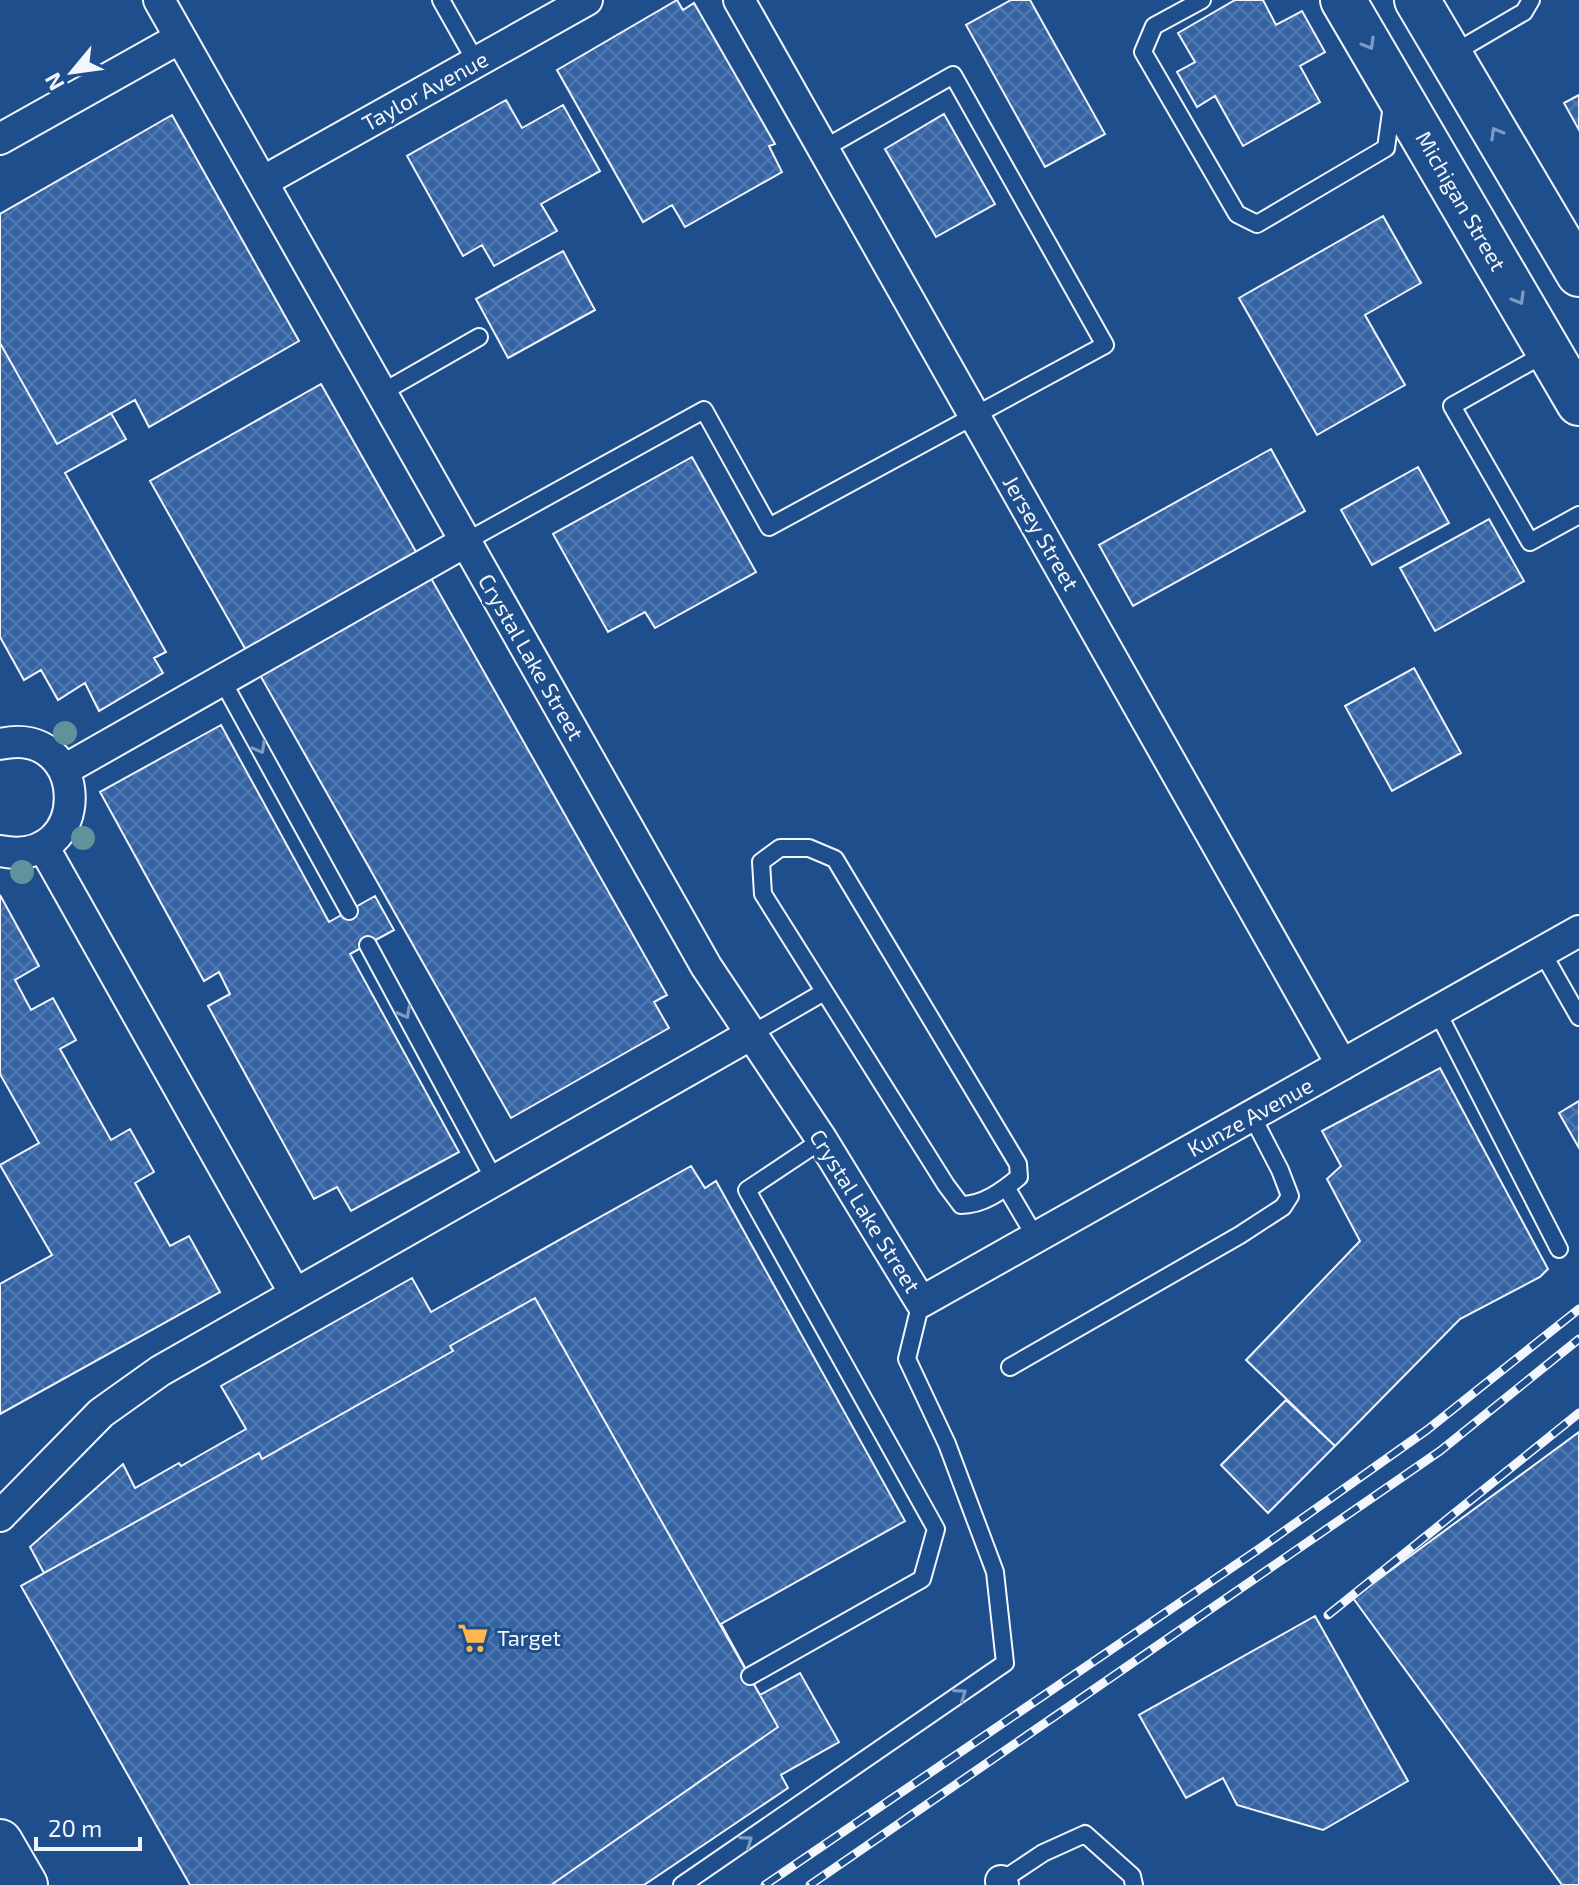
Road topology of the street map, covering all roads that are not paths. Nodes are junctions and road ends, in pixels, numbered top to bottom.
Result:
1 (159, 0) edge
2 (441, 0) edge
3 (587, 0) edge
4 (739, 0) edge
5 (1202, 0) edge
6 (1343, 0) edge
7 (1417, 0) edge
8 (1531, 0) edge
9 (180, 38) junction
10 (1451, 55) junction
11 (476, 62) junction
12 (1394, 87) junction
13 (0, 139) edge
14 (823, 149) junction
15 (262, 182) junction
16 (1577, 266) edge
17 (479, 337) dead end
18 (1549, 352) junction
19 (381, 393) junction
20 (1579, 403) edge
21 (975, 417) junction
22 (1579, 515) edge
23 (465, 542) junction
24 (222, 680) junction
25 (0, 744) edge
26 (64, 770) junction
27 (43, 846) junction
28 (0, 851) edge
29 (349, 911) dead end
30 (1579, 931) edge
31 (368, 945) dead end
32 (1542, 952) junction
33 (824, 992) junction
34 (1437, 1011) junction
35 (1579, 1017) edge
36 (750, 1035) junction
37 (1342, 1065) junction
38 (1252, 1116) junction
39 (822, 1140) junction
40 (494, 1179) junction
41 (1006, 1187) junction
42 (1036, 1238) junction
43 (1559, 1249) dead end
44 (295, 1294) junction
45 (921, 1302) junction
46 (1010, 1367) dead end
47 (0, 1516) edge
48 (750, 1676) dead end
49 (0, 1842) edge
50 (1002, 1883) edge
51 (25, 1885) edge
52 (682, 1885) edge
53 (1134, 1885) edge

1 - 9 street, Crystal Lake Street
2 - 11 lane
3 - 11 street, Taylor Avenue
4 - 14 street, Jersey Street
5 - 12 lane
6 -> 12 main road, Michigan Street
7 - 10 main road
8 - 10 lane
9 - 13 street
9 - 15 street, Crystal Lake Street
10 - 12 main road
16 -> 10 main road
11 - 15 street, Taylor Avenue
12 -> 18 main road, Michigan Street
14 - 21 street, Jersey Street
14 - 21 lane
15 - 19 street, Crystal Lake Street
17 - 19 lane
18 - 20 main road, Michigan Street
18 - 22 lane
19 - 23 street, Crystal Lake Street
21 - 23 lane
21 - 37 street, Jersey Street
23 - 24 street
23 - 36 street, Crystal Lake Street
24 - 26 street
24 -> 29 lane
25 - 26 street
26 - 27 street
27 - 28 street
27 - 44 street
30 - 32 street, Kunze Avenue
31 -> 40 lane
32 - 34 street, Kunze Avenue
32 - 35 lane
33 - 36 lane
33 - 41 lane
33 - 41 lane
34 - 37 street, Kunze Avenue
34 - 43 lane
36 - 39 street, Crystal Lake Street
36 - 40 street
37 - 38 street, Kunze Avenue
38 - 42 street, Kunze Avenue
38 - 46 lane
39 - 45 street, Crystal Lake Street
39 - 48 lane
40 - 44 street
41 - 42 lane
42 - 45 street, Kunze Avenue
44 - 47 street
52 -> 45 lane
49 - 51 main road
50 - 53 lane

